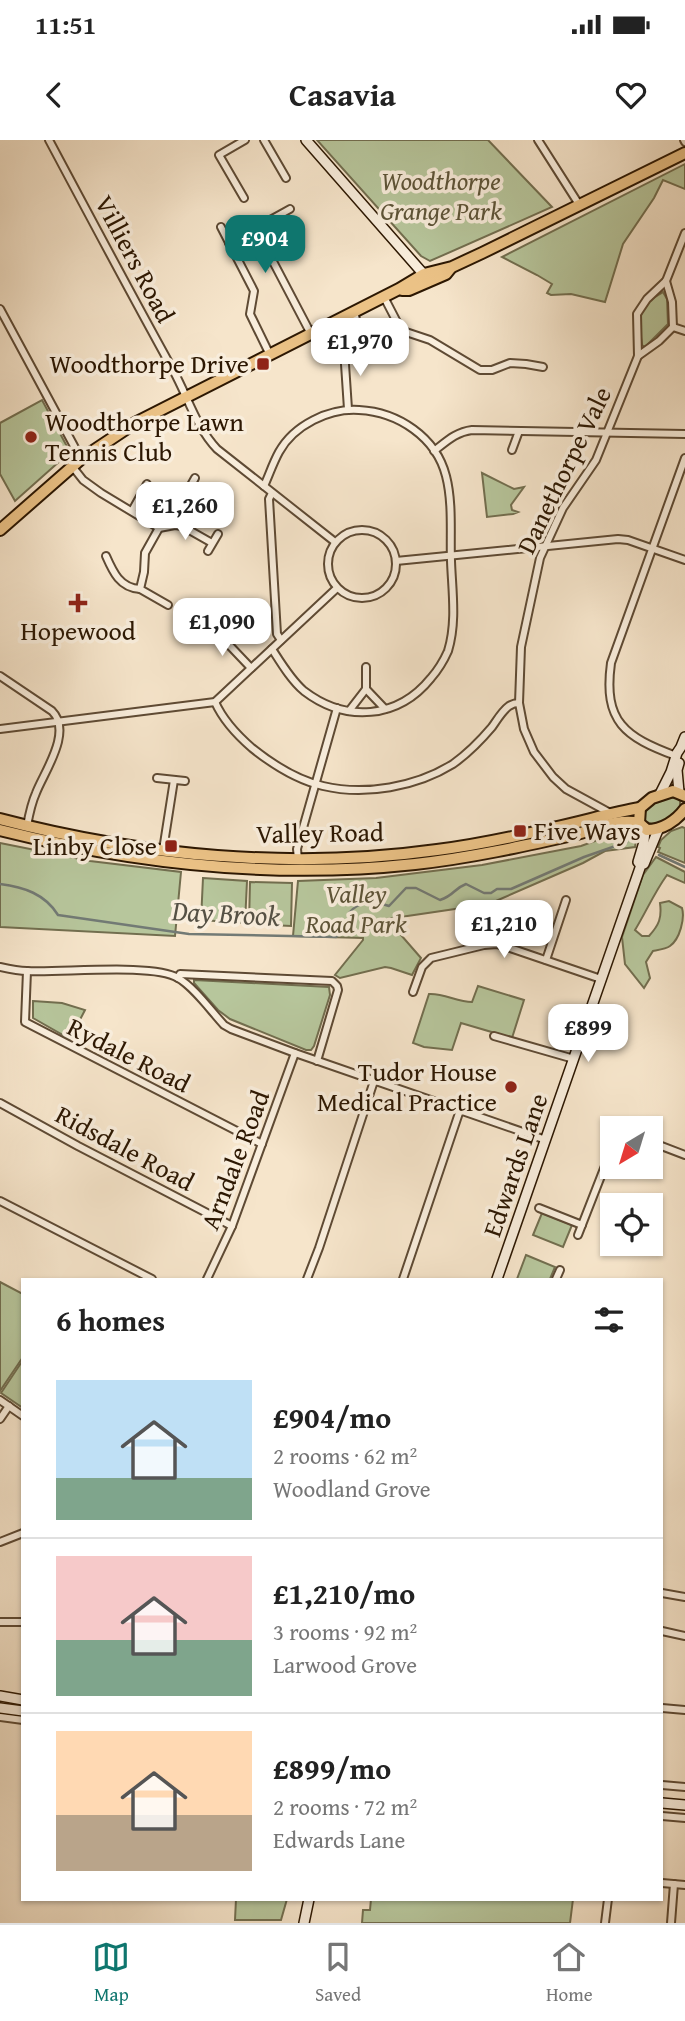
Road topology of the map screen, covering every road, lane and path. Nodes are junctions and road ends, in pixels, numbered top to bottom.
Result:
1 (49, 140) edge
2 (245, 140) edge
3 (264, 140) edge
4 (306, 140) edge
5 (538, 140) edge
6 (685, 153) edge
7 (286, 178) dead end
8 (244, 198) dead end
9 (580, 205) junction
10 (290, 209) dead end
11 (220, 227) dead end
12 (685, 233) edge
13 (294, 234) dead end
14 (227, 240) junction
15 (217, 242) dead end
16 (427, 278) junction
17 (666, 281) junction
18 (384, 297) junction
19 (0, 309) edge
20 (354, 312) junction
21 (673, 327) junction
22 (685, 331) edge
23 (315, 332) junction
24 (344, 349) junction
25 (270, 355) junction
26 (638, 356) junction
27 (546, 358) dead end
28 (186, 397) junction
29 (348, 409) junction
30 (519, 431) junction
31 (608, 433) junction
32 (685, 434) edge
33 (512, 450) dead end
34 (434, 451) junction
35 (685, 458) edge
36 (76, 463) junction
37 (195, 478) dead end
38 (147, 484) dead end
39 (264, 486) junction
40 (272, 493) junction
41 (132, 511) junction
42 (175, 526) junction
43 (159, 528) junction
44 (0, 530) edge
45 (218, 534) dead end
46 (335, 542) junction
47 (212, 543) junction
48 (545, 546) junction
49 (653, 548) junction
50 (208, 551) dead end
51 (451, 555) junction
52 (106, 556) dead end
53 (685, 560) edge
54 (397, 561) junction
55 (337, 587) junction
56 (139, 589) junction
57 (168, 605) dead end
58 (212, 628) dead end
59 (281, 640) junction
60 (272, 649) junction
61 (366, 667) dead end
62 (251, 668) junction
63 (0, 676) edge
64 (366, 689) junction
65 (215, 702) junction
66 (519, 703) junction
67 (337, 708) junction
68 (385, 709) junction
69 (349, 711) junction
70 (58, 722) junction
71 (0, 729) edge
72 (685, 737) edge
73 (679, 752) junction
74 (157, 778) dead end
75 (681, 779) edge
76 (174, 780) junction
77 (185, 781) dead end
78 (316, 783) junction
79 (660, 794) junction
80 (682, 794) edge
81 (640, 808) junction
82 (610, 814) junction
83 (683, 815) edge
84 (0, 819) edge
85 (642, 826) junction
86 (0, 830) edge
87 (658, 830) junction
88 (26, 831) junction
89 (162, 855) junction
90 (298, 859) junction
91 (641, 865) junction
92 (572, 909) dead end
93 (546, 960) junction
94 (0, 967) edge
95 (27, 971) junction
96 (178, 978) junction
97 (601, 979) junction
98 (416, 983) junction
99 (425, 986) dead end
100 (413, 992) dead end
101 (494, 1036) dead end
102 (295, 1053) junction
103 (574, 1059) junction
104 (317, 1061) junction
105 (374, 1081) junction
106 (0, 1103) edge
107 (460, 1110) junction
108 (546, 1140) junction
109 (262, 1144) junction
110 (663, 1147) edge
111 (685, 1155) edge
112 (600, 1179) edge
113 (0, 1201) edge
114 (540, 1208) dead end
115 (582, 1225) junction
116 (232, 1226) junction
117 (578, 1235) dead end
118 (560, 1270) dead end
119 (150, 1278) edge
120 (207, 1278) edge
121 (307, 1278) edge
122 (403, 1278) edge
123 (498, 1278) edge
124 (556, 1278) edge
125 (0, 1400) edge
126 (9, 1406) junction
127 (21, 1415) edge
128 (0, 1419) edge
129 (21, 1534) edge
130 (0, 1542) edge
131 (663, 1593) edge
132 (685, 1597) edge
133 (0, 1622) edge
134 (21, 1622) edge
135 (663, 1631) edge
136 (685, 1636) edge
137 (0, 1696) edge
138 (21, 1700) edge
139 (0, 1708) edge
140 (663, 1708) edge
141 (685, 1710) edge
142 (21, 1711) edge
143 (0, 1717) edge
144 (21, 1720) edge
145 (663, 1785) edge
146 (685, 1787) edge
147 (663, 1802) edge
148 (685, 1805) edge
149 (663, 1816) edge
150 (685, 1818) edge
151 (663, 1883) edge
152 (674, 1884) junction
153 (685, 1885) edge
154 (308, 1901) edge
155 (608, 1901) edge
156 (303, 1923) edge
157 (605, 1923) edge
158 (671, 1923) edge

1 - 28 street, Villiers Road
2 - 8 street
3 - 7 street
4 - 16 street
5 - 9 street
6 - 9 highway
9 - 16 highway
10 - 14 street
11 - 14 street
12 - 17 street, Danethorpe Vale
13 - 23 street
14 - 15 street
14 - 25 street
16 - 18 highway
17 - 21 street
17 - 26 street, Danethorpe Vale
18 - 20 highway
18 - 27 street
19 - 36 street
20 - 23 highway
20 - 24 street
21 - 22 street
21 - 26 street
23 - 24 street
23 - 25 highway
24 - 29 street
25 - 28 highway
26 - 31 street, Danethorpe Vale
28 - 36 highway
28 - 39 street, Villiers Road
29 - 34 street
29 - 39 street
30 - 31 street
30 - 33 street
30 - 34 street
31 - 32 street
31 - 48 street, Danethorpe Vale
34 - 51 street
35 - 49 street
36 - 41 street
36 - 44 highway
37 - 42 street
38 - 41 street
39 - 40 street, Villiers Road
40 - 46 street, Villiers Road
40 - 59 street
41 - 43 street
42 - 43 street
42 - 47 street
43 - 56 street
45 - 47 street
46 - 54 street
46 - 55 street
47 - 50 street
48 - 49 street
48 - 51 street
48 - 66 street, Danethorpe Vale
49 - 53 street
49 - 73 street
51 - 54 street
51 - 68 street
52 - 56 street
54 - 55 street
55 - 59 street
56 - 57 street
58 - 62 street
59 - 60 street
60 - 62 street
60 - 67 street
61 - 64 street
62 - 65 street
63 - 70 street
64 - 68 street
64 - 69 street
65 - 70 street
65 - 78 street
66 - 78 street
66 - 82 street, Danethorpe Vale
67 - 69 street
67 - 78 street
68 - 69 street
70 - 71 street
70 - 88 street
72 - 73 street
73 - 75 street
73 - 79 street
74 - 76 street
75 - 80 street
76 - 77 street
76 - 89 street
78 - 90 street
79 - 80 highway
79 - 81 highway
81 - 82 highway, Valley Road
81 - 85 highway
82 - 90 highway, Valley Road
83 - 87 highway
84 - 88 highway, Valley Road
85 - 87 highway, Valley Road
85 - 89 highway, Valley Road
85 - 91 street, Edwards Lane
86 - 88 highway, Valley Road
87 - 91 street, Edwards Lane
88 - 89 highway, Valley Road
89 - 90 highway, Valley Road
91 - 97 street, Edwards Lane
92 - 93 street
93 - 97 street
93 - 98 street
94 - 95 street
95 - 96 street
95 - 109 street, Rydale Road
96 - 102 street
96 - 104 street
97 - 103 street, Edwards Lane
98 - 99 street
98 - 100 street
101 - 103 street
102 - 104 street
102 - 109 street, Arndale Road
103 - 108 street, Edwards Lane
104 - 105 street
105 - 107 street
105 - 121 street
106 - 116 street, Ridsdale Road
107 - 108 street
107 - 122 street
108 - 123 street, Edwards Lane
109 - 116 street, Arndale Road
110 - 111 street
112 - 115 street
113 - 119 street
114 - 115 street
115 - 117 street
116 - 120 street, Arndale Road
118 - 124 street
125 - 126 street
126 - 127 street
126 - 128 street
129 - 130 street
131 - 132 street
133 - 134 street
135 - 136 street
137 - 138 street
139 - 142 street
140 - 141 street
143 - 144 street
145 - 146 street
147 - 148 street
149 - 150 street
151 - 152 street
152 - 153 street
152 - 158 street
154 - 156 street
155 - 157 street

